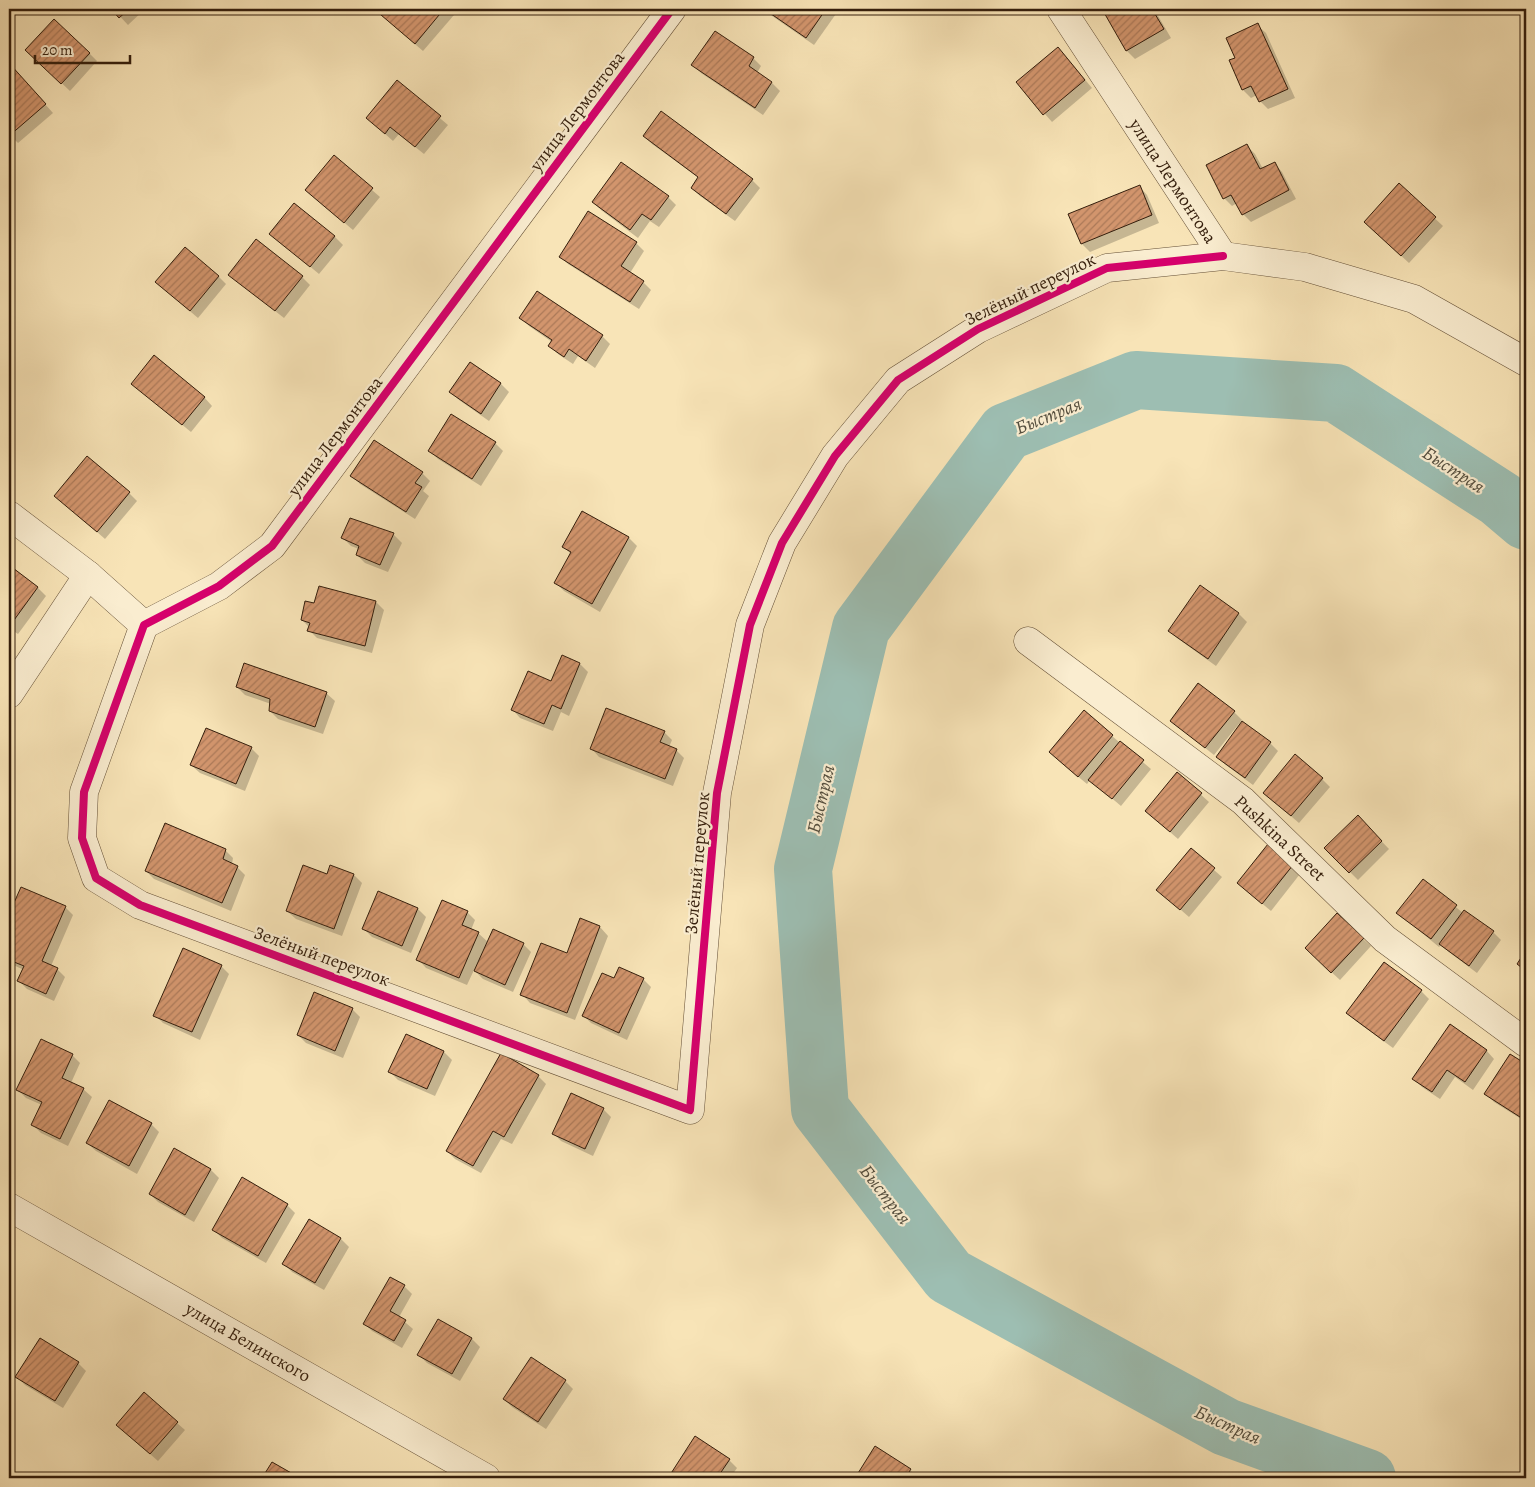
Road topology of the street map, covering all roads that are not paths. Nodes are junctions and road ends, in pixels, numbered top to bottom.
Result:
1 (672, 9) edge
2 (1061, 9) edge
3 (1223, 256) junction
4 (1526, 362) edge
5 (9, 515) edge
6 (88, 575) junction
7 (144, 625) junction
8 (1028, 640) dead end
9 (9, 694) edge
10 (1526, 1043) edge
11 (9, 1207) edge
12 (486, 1478) edge

1 - 7 street, улица Лермонтова
2 - 3 street, улица Лермонтова
3 - 4 street, улица Лермонтова
3 - 7 street, Зелёный переулок
5 - 6 street
6 - 7 street
6 - 9 street
8 - 10 street, Pushkina Street
11 - 12 street, улица Белинского

